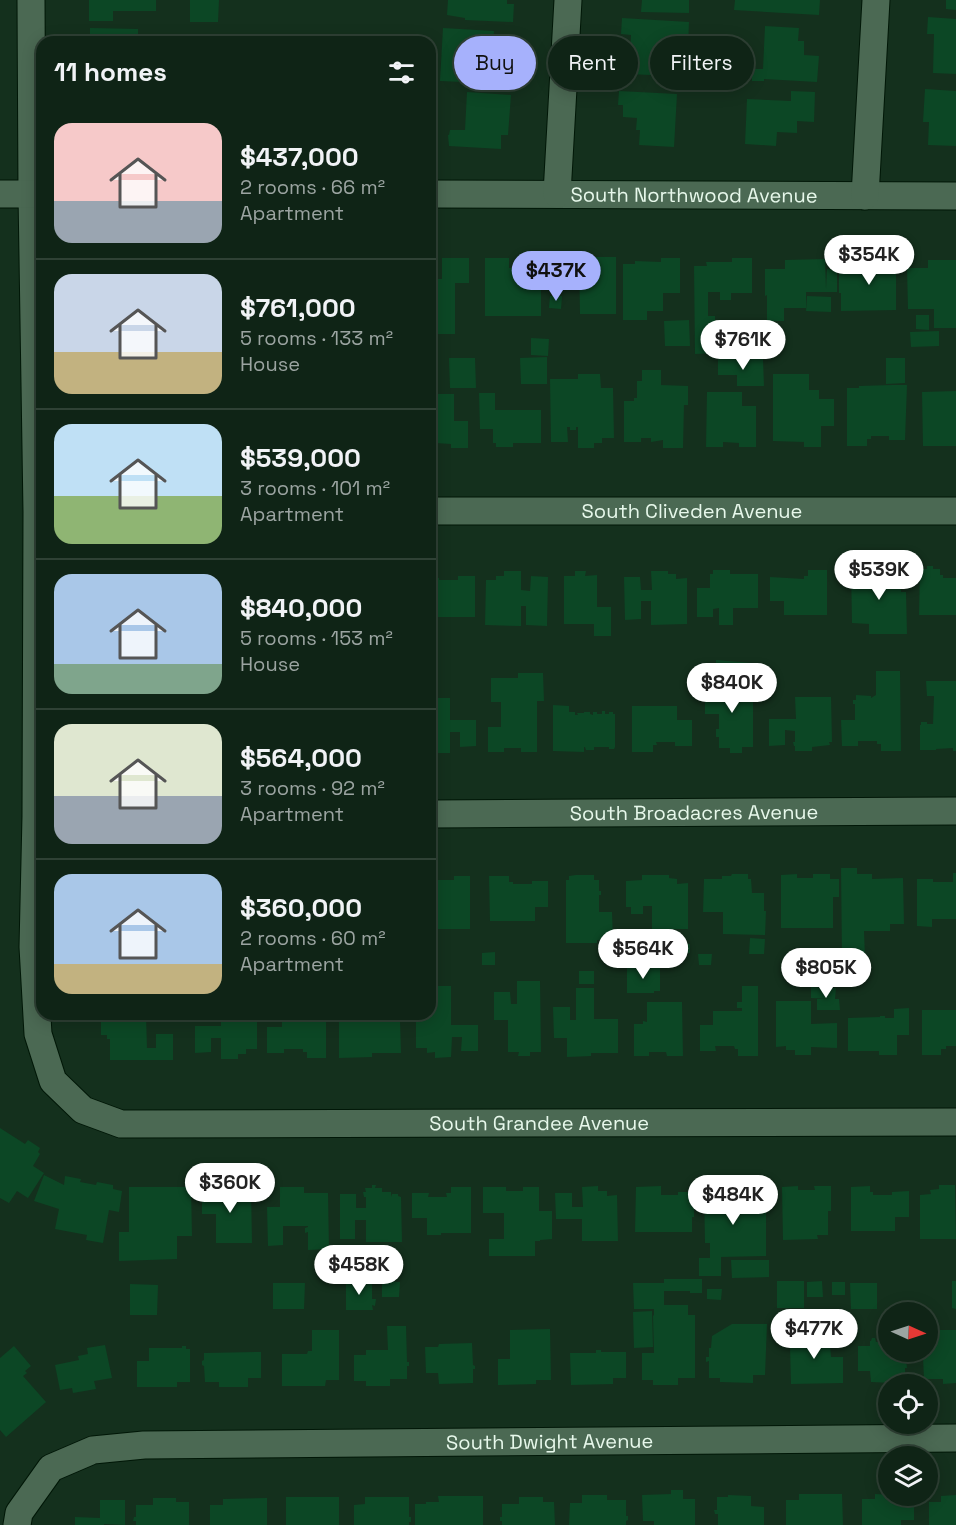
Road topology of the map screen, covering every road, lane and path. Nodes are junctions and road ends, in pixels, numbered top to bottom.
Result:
1 (30, 0) edge
2 (568, 0) edge
3 (876, 0) edge
4 (36, 166) edge
5 (0, 194) edge
6 (36, 194) edge
7 (436, 194) edge
8 (557, 194) junction
9 (865, 196) junction
10 (956, 196) edge
11 (956, 510) edge
12 (436, 511) edge
13 (956, 811) edge
14 (436, 814) edge
15 (36, 882) edge
16 (36, 999) edge
17 (37, 1020) edge
18 (956, 1122) edge
19 (956, 1438) edge
20 (17, 1525) edge

1 - 4 street
2 - 8 street
3 - 9 street
5 - 6 street
7 - 8 street, South Northwood Avenue
8 - 9 street, South Northwood Avenue
9 - 10 street, South Northwood Avenue
11 - 12 street, South Cliveden Avenue
13 - 14 street, South Broadacres Avenue
15 - 16 street, South Grandee Avenue
17 - 18 street, South Grandee Avenue
19 - 20 street, South Dwight Avenue

